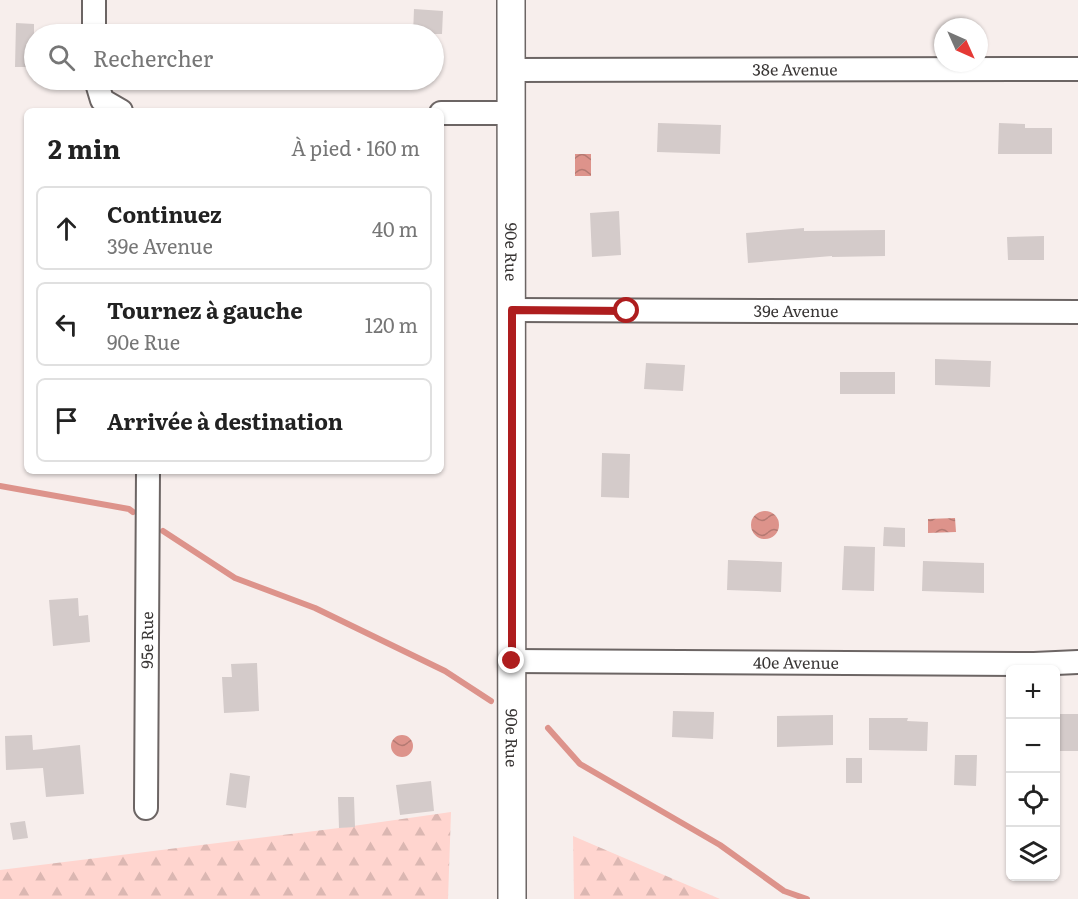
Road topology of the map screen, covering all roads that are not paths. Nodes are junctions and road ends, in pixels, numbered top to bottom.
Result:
1 (94, 0) edge
2 (511, 0) edge
3 (94, 24) edge
4 (1078, 69) edge
5 (511, 70) junction
6 (99, 90) edge
7 (117, 108) edge
8 (444, 113) edge
9 (511, 113) junction
10 (512, 310) junction
11 (1078, 312) edge
12 (148, 474) edge
13 (512, 661) junction
14 (1078, 662) edge
15 (146, 808) dead end
16 (512, 899) edge

1 - 3 street
2 - 5 street, 90e Rue
4 - 5 street, 38e Avenue
5 - 9 street, 90e Rue
6 - 7 street
8 - 9 street
9 - 10 street, 90e Rue
10 - 11 street, 39e Avenue
10 - 13 street, 90e Rue
12 - 15 street, 95e Rue
13 - 14 street, 40e Avenue
13 - 16 street, 90e Rue

